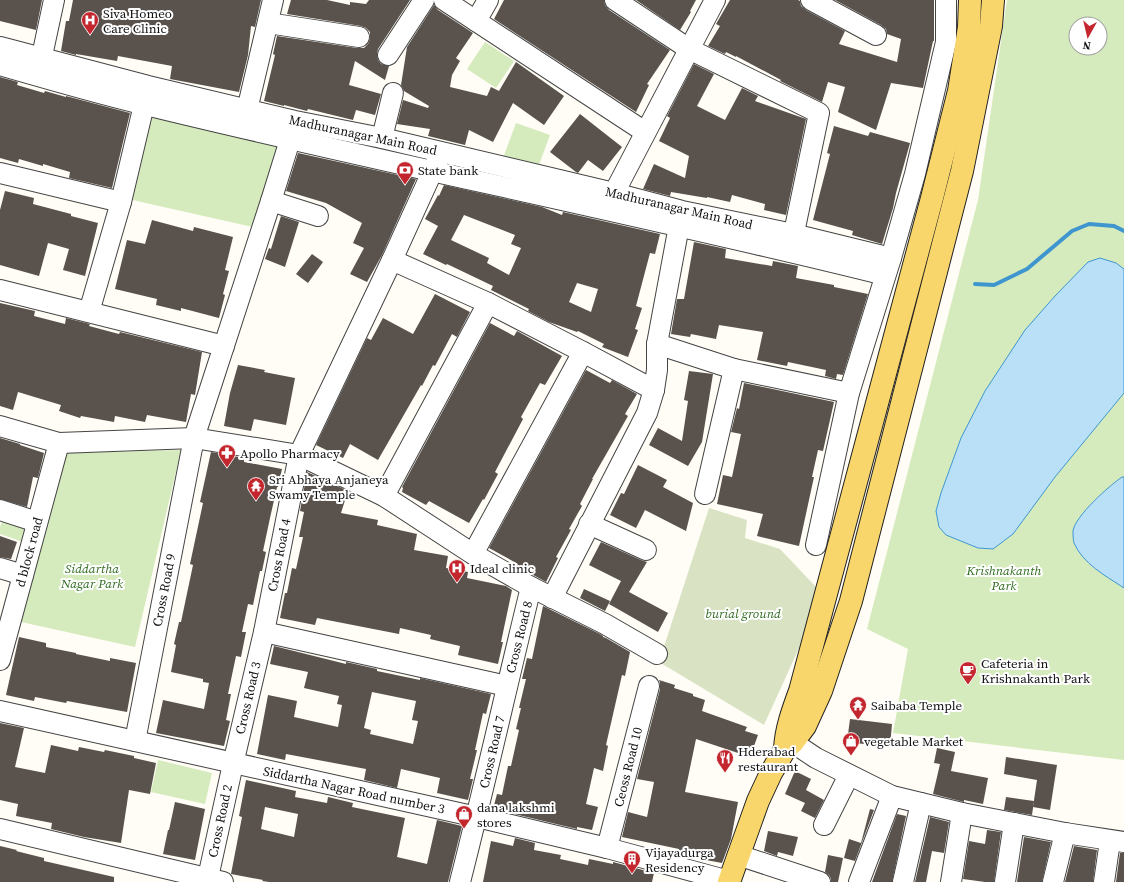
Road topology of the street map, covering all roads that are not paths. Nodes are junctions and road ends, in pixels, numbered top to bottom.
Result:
1 (54, 0) edge
2 (273, 0) edge
3 (424, 0) edge
4 (444, 0) edge
5 (488, 0) edge
6 (616, 0) edge
7 (716, 0) edge
8 (810, 0) edge
9 (946, 0) edge
10 (970, 0) edge
11 (993, 0) edge
12 (476, 21) junction
13 (268, 23) junction
14 (876, 35) dead end
15 (359, 37) dead end
16 (0, 47) edge
17 (690, 48) junction
18 (388, 55) dead end
19 (0, 65) edge
20 (40, 67) junction
21 (393, 93) dead end
22 (146, 95) junction
23 (244, 118) junction
24 (293, 130) junction
25 (645, 132) junction
26 (382, 138) junction
27 (442, 152) junction
28 (433, 170) junction
29 (0, 173) edge
30 (271, 201) junction
31 (610, 201) junction
32 (121, 202) junction
33 (318, 216) dead end
34 (680, 219) junction
35 (792, 243) junction
36 (392, 260) junction
37 (888, 267) junction
38 (0, 290) edge
39 (488, 303) junction
40 (89, 312) junction
41 (657, 344) junction
42 (224, 346) junction
43 (583, 352) junction
44 (734, 369) junction
45 (654, 390) junction
46 (849, 393) junction
47 (0, 426) edge
48 (194, 438) junction
49 (59, 443) junction
50 (299, 455) junction
51 (705, 494) dead end
52 (384, 496) junction
53 (0, 510) edge
54 (37, 522) junction
55 (589, 524) junction
56 (816, 545) dead end
57 (646, 550) dead end
58 (473, 554) junction
59 (0, 568) edge
60 (23, 575) junction
61 (531, 588) junction
62 (552, 598) junction
63 (5, 623) edge
64 (264, 632) junction
65 (657, 654) dead end
66 (0, 660) edge
67 (506, 686) junction
68 (649, 686) dead end
69 (0, 711) edge
70 (135, 741) junction
71 (788, 743) junction
72 (233, 764) junction
73 (849, 775) junction
74 (892, 796) junction
75 (921, 803) junction
76 (962, 813) junction
77 (477, 817) junction
78 (1014, 823) junction
79 (824, 825) dead end
80 (0, 829) edge
81 (1065, 833) junction
82 (1117, 842) edge
83 (607, 848) junction
84 (738, 855) junction
85 (213, 881) edge
86 (729, 881) edge
87 (460, 882) edge
88 (820, 882) edge
89 (859, 882) edge
90 (904, 882) edge
91 (951, 882) edge
92 (1005, 882) edge
93 (1053, 882) edge
94 (1104, 882) edge

1 - 20 street
2 - 13 street
3 - 18 street
4 - 12 street
5 - 12 street
6 - 17 street
7 - 17 street
8 - 14 street
9 - 37 street
10 - 71 main road
11 - 71 main road
12 - 25 street
13 - 15 street
13 - 23 street
16 - 20 street, Madhuranagar Main Road
17 - 25 street
17 - 35 street
19 - 20 street, Madhuranagar Main Road
20 - 22 street, Madhuranagar Main Road
21 - 26 street
22 - 23 street, Madhuranagar Main Road
22 - 32 street
23 - 24 street, Madhuranagar Main Road
24 - 26 street, Madhuranagar Main Road
24 - 28 street, Madhuranagar Main Road
24 - 30 street, Cross Road 9
25 - 31 street
26 - 27 street, Madhuranagar Main Road
27 - 28 street, Cross Road 4
27 - 31 street, Madhuranagar Main Road
28 - 31 street, Madhuranagar Main Road
28 - 36 street, Cross Road 4
29 - 32 street
30 - 33 street
30 - 42 street, Cross Road 9
31 - 34 street, Madhuranagar Main Road
32 - 40 street
34 - 35 street, Madhuranagar Main Road
34 - 41 street
35 - 37 street, Madhuranagar Main Road
36 - 39 street
36 - 50 street, Cross Road 4
37 - 46 street
38 - 40 street
39 - 43 street
39 - 52 street
40 - 42 street
41 - 44 street
41 - 45 street
42 - 48 street, Cross Road 9
43 - 45 street
43 - 58 street
44 - 46 street
44 - 51 street
45 - 55 street
46 - 56 street
47 - 49 street
48 - 49 street
48 - 50 street
48 - 70 street, Cross Road 9
49 - 54 street, d block road
50 - 52 street
50 - 64 street, Cross Road 4
52 - 58 street
53 - 54 street
54 - 60 street, d block road
55 - 57 street
55 - 62 street
58 - 61 street
59 - 60 street
60 - 63 street, d block road
61 - 62 street
61 - 67 street, Cross Road 8
62 - 65 street
63 - 66 street, d block road
64 - 67 street
64 - 72 street, Cross Road 3
67 - 77 street, Cross Road 7
68 - 83 street, Ceoss Road 10
69 - 70 street, Siddartha Nagar Road number 3
70 - 72 street, Siddartha Nagar Road number 3
71 - 73 street
71 - 84 main road
72 - 77 street, Siddartha Nagar Road number 3
72 - 85 street, Cross Road 2
73 - 74 street
73 - 79 street
74 - 75 street
74 - 89 street
75 - 76 street
75 - 90 street
76 - 78 street
76 - 91 street
77 - 83 street, Siddartha Nagar Road number 3
77 - 87 street, Cross Road 7
78 - 81 street
78 - 92 street
80 - 85 street
81 - 82 street
81 - 93 street
82 - 94 street
83 - 86 street, Siddartha Nagar Road number 3
84 - 86 main road
84 - 88 street

